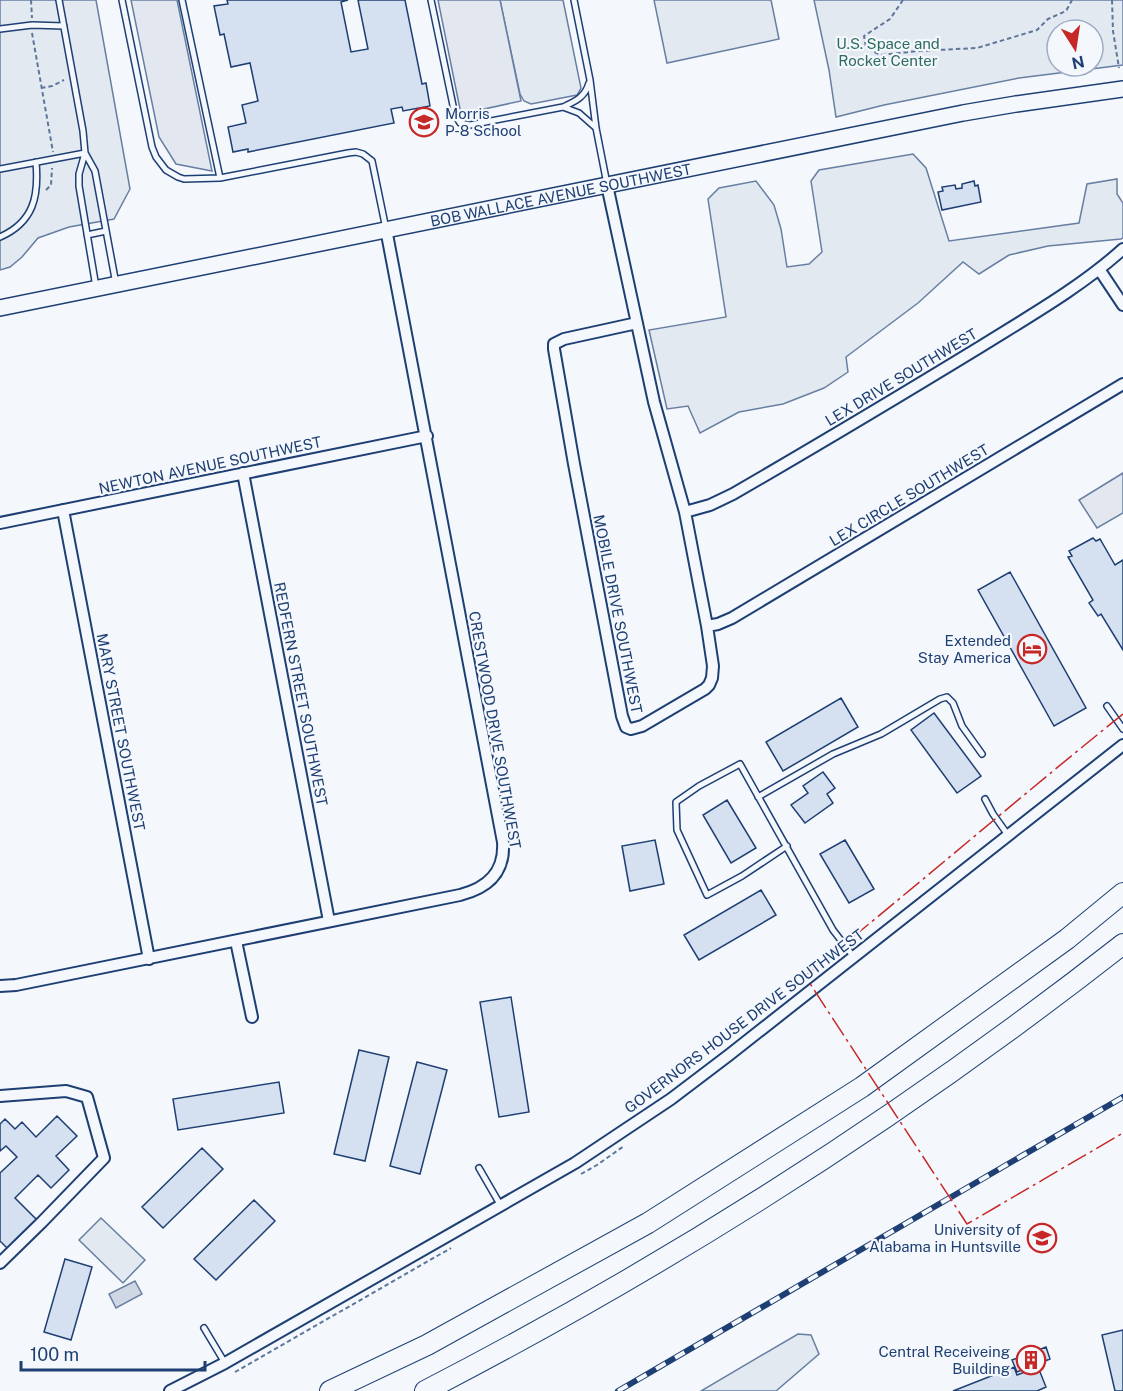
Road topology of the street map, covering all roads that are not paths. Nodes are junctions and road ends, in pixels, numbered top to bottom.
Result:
1 (59, 0) edge
2 (122, 0) edge
3 (183, 0) edge
4 (431, 0) edge
5 (574, 0) edge
6 (64, 26) junction
7 (0, 29) edge
8 (590, 80) junction
9 (1123, 89) edge
10 (563, 107) junction
11 (596, 128) junction
12 (85, 153) junction
13 (36, 162) junction
14 (0, 169) edge
15 (220, 178) junction
16 (607, 185) junction
17 (386, 229) junction
18 (106, 231) junction
19 (87, 235) junction
20 (0, 237) edge
21 (1123, 249) edge
22 (1100, 269) junction
23 (116, 285) junction
24 (97, 289) junction
25 (1123, 305) edge
26 (0, 308) edge
27 (637, 323) junction
28 (1123, 384) edge
29 (427, 436) junction
30 (243, 473) junction
31 (63, 510) junction
32 (685, 512) junction
33 (0, 523) edge
34 (707, 626) junction
35 (1107, 705) dead end
36 (1123, 729) edge
37 (1123, 745) edge
38 (982, 754) dead end
39 (758, 797) junction
40 (985, 799) dead end
41 (1008, 835) junction
42 (787, 846) junction
43 (1123, 893) edge
44 (329, 921) junction
45 (236, 941) junction
46 (1118, 948) edge
47 (854, 957) junction
48 (149, 959) junction
49 (0, 986) edge
50 (252, 1017) dead end
51 (0, 1096) edge
52 (479, 1168) dead end
53 (501, 1206) junction
54 (0, 1263) edge
55 (204, 1328) dead end
56 (225, 1363) junction
57 (170, 1391) edge
58 (330, 1391) edge
59 (425, 1391) edge

1 - 6 lane
2 - 15 lane
3 - 15 lane
4 - 10 lane
5 - 8 lane
6 - 7 lane
6 - 12 lane
8 - 10 lane
8 - 11 lane
9 - 16 main road, BOB WALLACE AVENUE SOUTHWEST
10 - 11 lane
11 - 16 lane
12 - 13 lane
12 - 18 lane
12 - 19 lane
13 - 14 lane
13 - 20 lane
15 - 17 lane
16 - 17 main road, BOB WALLACE AVENUE SOUTHWEST
16 - 27 street, MOBILE DRIVE SOUTHWEST
17 - 23 main road, BOB WALLACE AVENUE SOUTHWEST
17 - 29 street, CRESTWOOD DRIVE SOUTHWEST
18 - 19 lane
18 - 23 lane
19 - 24 lane
21 - 22 street, LEX DRIVE SOUTHWEST
22 - 25 street
22 - 32 street, LEX DRIVE SOUTHWEST
23 - 24 main road, BOB WALLACE AVENUE SOUTHWEST
24 - 26 main road, BOB WALLACE AVENUE SOUTHWEST
27 - 32 street, MOBILE DRIVE SOUTHWEST
27 - 34 street, MOBILE DRIVE SOUTHWEST
28 - 34 street, LEX CIRCLE SOUTHWEST
29 - 30 street, NEWTON AVENUE SOUTHWEST
29 - 44 street, CRESTWOOD DRIVE SOUTHWEST
30 - 31 street, NEWTON AVENUE SOUTHWEST
30 - 44 street, REDFERN STREET SOUTHWEST
31 - 33 street, NEWTON AVENUE SOUTHWEST
31 - 48 street, MARY STREET SOUTHWEST
32 - 34 street, MOBILE DRIVE SOUTHWEST
35 - 36 lane
37 - 41 street, GOVERNORS HOUSE DRIVE SOUTHWEST
38 - 39 lane
39 - 42 lane
39 - 42 lane
40 - 41 lane
41 - 47 street, GOVERNORS HOUSE DRIVE SOUTHWEST
42 - 47 lane
43 - 58 highway
44 - 45 street, CRESTWOOD DRIVE SOUTHWEST
45 - 48 street, CRESTWOOD DRIVE SOUTHWEST
45 - 50 street
46 - 59 highway
47 - 53 street, GOVERNORS HOUSE DRIVE SOUTHWEST
48 - 49 street, CRESTWOOD DRIVE SOUTHWEST
51 - 54 street
52 - 53 lane
53 - 56 street, GOVERNORS HOUSE DRIVE SOUTHWEST
55 - 56 lane
56 - 57 street, GOVERNORS HOUSE DRIVE SOUTHWEST

